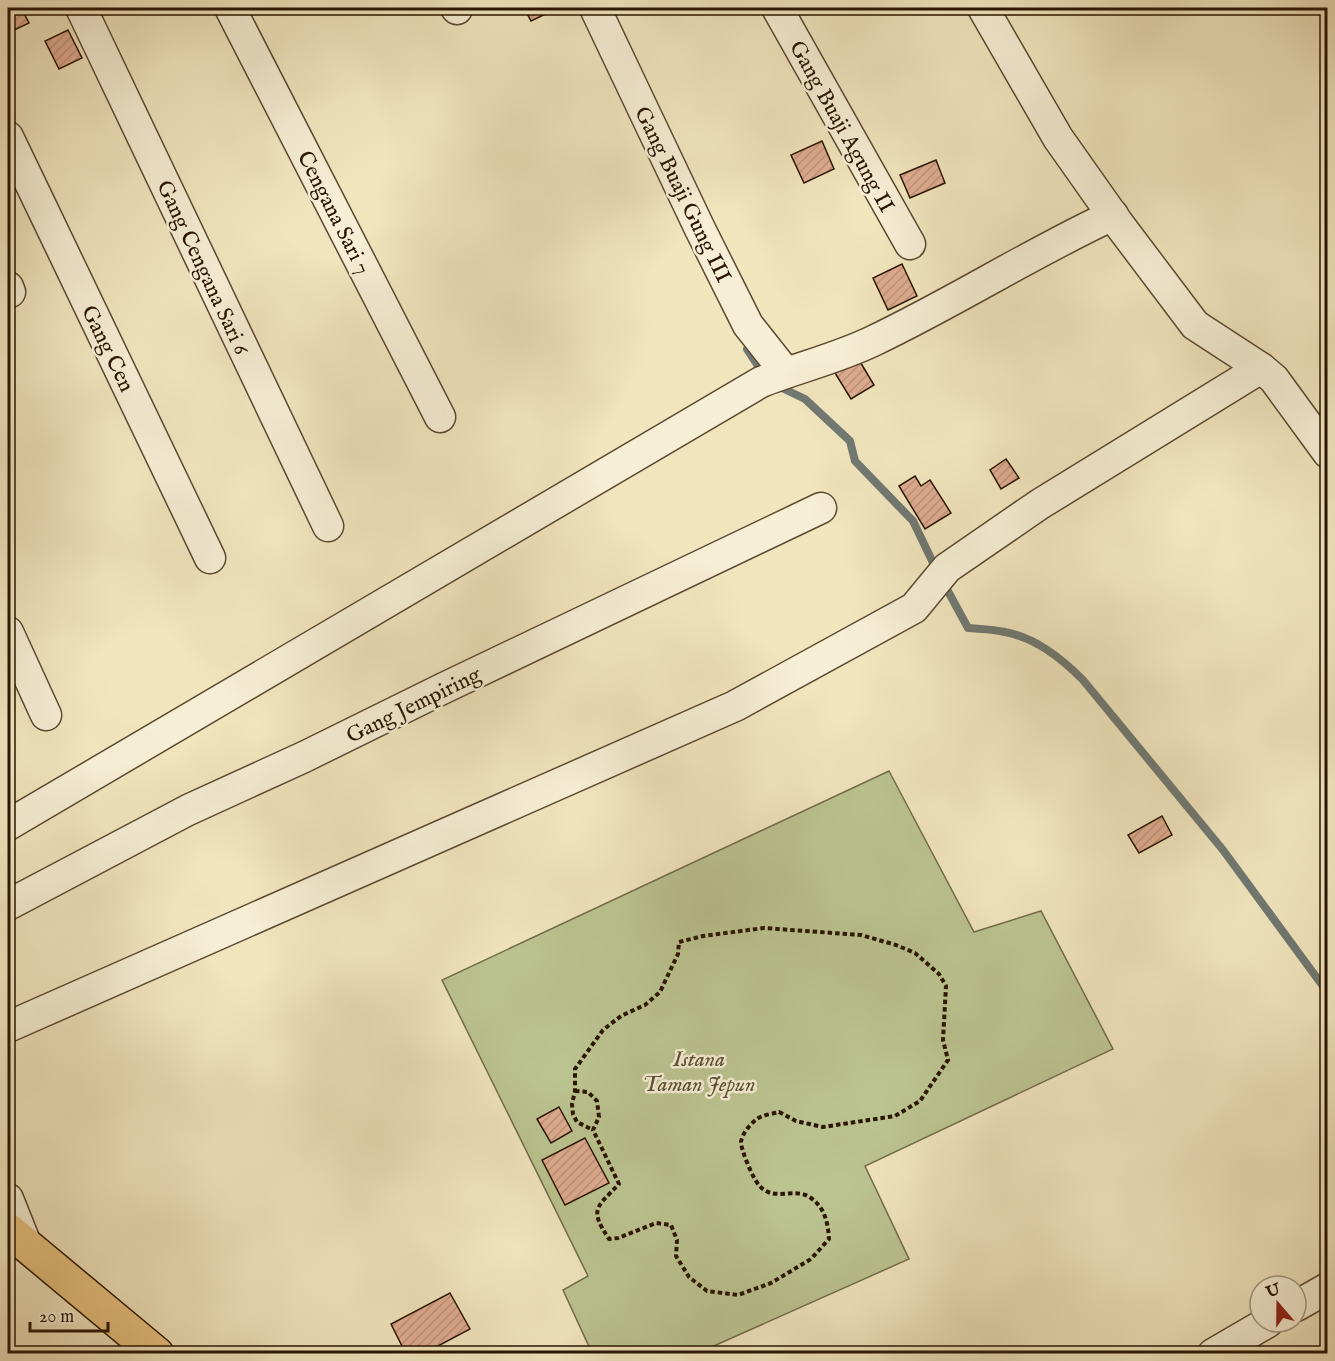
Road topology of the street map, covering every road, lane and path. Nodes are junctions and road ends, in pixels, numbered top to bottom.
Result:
1 (81, 8) edge
2 (230, 8) edge
3 (595, 8) edge
4 (777, 8) edge
5 (983, 8) edge
6 (8, 137) edge
7 (1113, 215) junction
8 (910, 244) dead end
9 (1261, 368) junction
10 (775, 377) junction
11 (440, 417) dead end
12 (1328, 453) edge
13 (821, 508) dead end
14 (328, 526) dead end
15 (210, 558) dead end
16 (8, 632) edge
17 (46, 715) dead end
18 (8, 825) edge
19 (8, 905) edge
20 (8, 1027) edge
21 (575, 1091) junction
22 (593, 1130) junction
23 (8, 1199) edge
24 (17, 1237) edge
25 (1328, 1288) edge
26 (1308, 1299) edge
27 (1248, 1333) edge
28 (157, 1353) edge
29 (1213, 1353) edge

1 - 14 street, Gang Cengana Sari 6
2 - 11 street, Cengana Sari 7
3 - 10 street, Gang Buaji Gung III
4 - 8 street, Gang Buaji Agung II
5 - 7 street
6 - 15 street, Gang Cen
7 - 9 street
7 - 10 street
9 - 12 street
9 - 20 street
10 - 18 street
13 - 19 street, Gang Jempiring
16 - 17 street
21 - 22 path
21 - 22 path
21 - 22 path
23 - 24 street
24 - 28 main road
25 - 26 street
27 - 29 street

